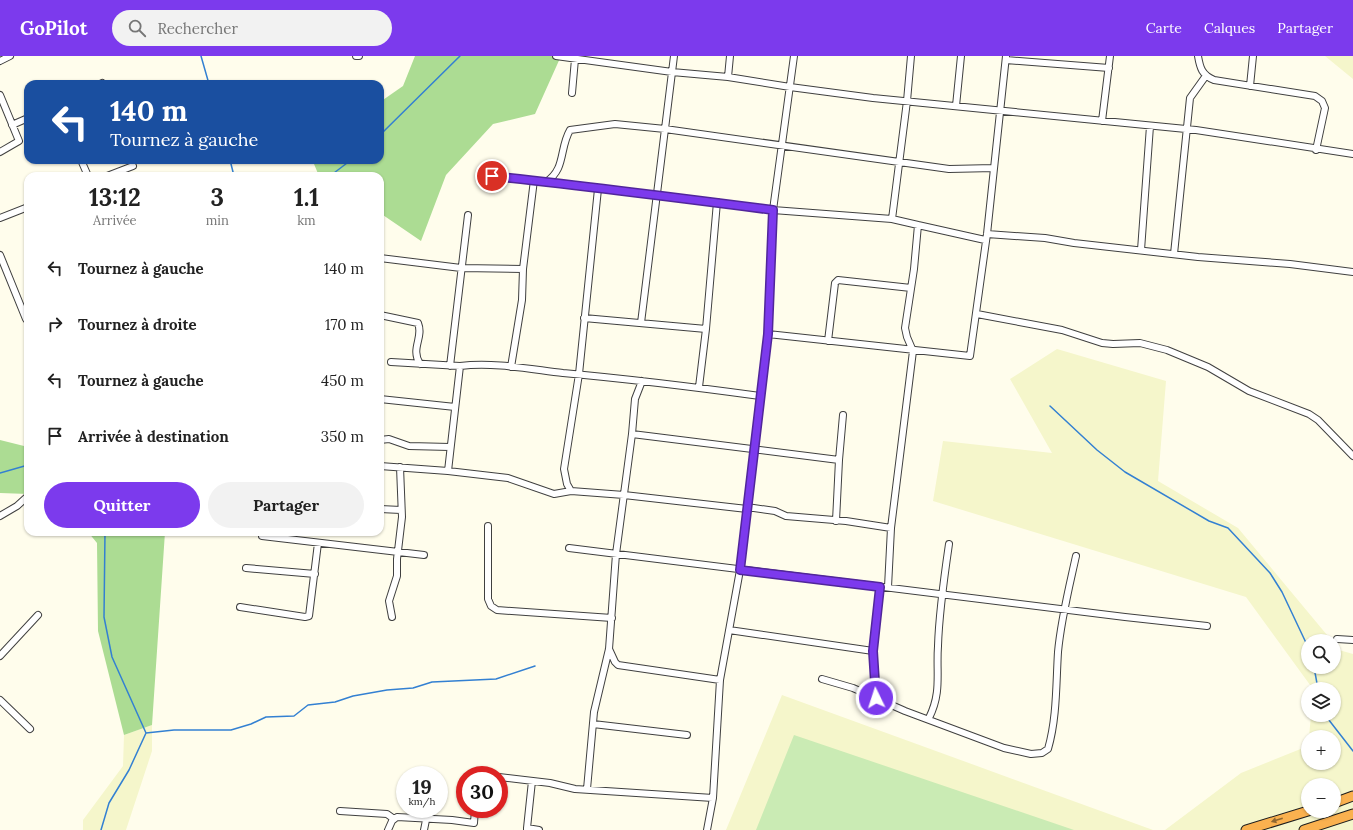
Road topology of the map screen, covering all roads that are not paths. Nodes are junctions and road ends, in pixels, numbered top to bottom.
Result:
1 (10, 56) edge
2 (556, 56) edge
3 (612, 56) edge
4 (674, 56) edge
5 (730, 56) edge
6 (794, 56) edge
7 (911, 56) edge
8 (961, 56) edge
9 (1110, 56) edge
10 (1198, 56) edge
11 (1254, 56) edge
12 (1006, 58) edge
13 (575, 59) junction
14 (0, 61) edge
15 (613, 64) junction
16 (1109, 68) junction
17 (672, 72) junction
18 (1205, 76) junction
19 (728, 77) junction
20 (1250, 86) junction
21 (790, 87) junction
22 (572, 93) dead end
23 (0, 94) edge
24 (907, 102) junction
25 (956, 106) junction
26 (1000, 109) junction
27 (24, 120) edge
28 (1102, 121) junction
29 (12, 125) junction
30 (1150, 126) junction
31 (665, 129) junction
32 (1186, 129) junction
33 (782, 145) junction
34 (1316, 150) junction
35 (0, 152) edge
36 (1353, 154) edge
37 (899, 162) junction
38 (133, 166) dead end
39 (994, 168) junction
40 (117, 172) edge
41 (492, 176) dead end
42 (534, 180) junction
43 (546, 182) junction
44 (598, 189) junction
45 (657, 194) junction
46 (717, 202) junction
47 (24, 209) edge
48 (773, 210) junction
49 (468, 214) dead end
50 (0, 218) edge
51 (892, 220) junction
52 (918, 225) junction
53 (986, 237) junction
54 (1141, 250) junction
55 (1174, 254) junction
56 (0, 255) edge
57 (384, 258) edge
58 (461, 268) junction
59 (523, 269) junction
60 (1353, 272) edge
61 (911, 288) junction
62 (24, 313) edge
63 (977, 314) junction
64 (384, 316) edge
65 (584, 318) junction
66 (641, 323) junction
67 (706, 329) junction
68 (768, 334) junction
69 (828, 341) junction
70 (913, 351) junction
71 (391, 362) dead end
72 (420, 364) junction
73 (450, 366) junction
74 (460, 366) junction
75 (511, 367) junction
76 (579, 374) junction
77 (642, 381) junction
78 (699, 387) junction
79 (760, 396) junction
80 (384, 399) edge
81 (455, 407) junction
82 (843, 415) dead end
83 (632, 434) junction
84 (384, 440) edge
85 (450, 448) junction
86 (753, 449) junction
87 (1353, 456) edge
88 (838, 460) junction
89 (384, 466) edge
90 (400, 467) junction
91 (448, 471) junction
92 (571, 491) junction
93 (624, 495) junction
94 (24, 500) edge
95 (384, 508) edge
96 (747, 508) junction
97 (401, 510) junction
98 (0, 516) edge
99 (836, 521) junction
100 (488, 526) dead end
101 (891, 528) junction
102 (262, 536) dead end
103 (318, 543) junction
104 (949, 544) dead end
105 (570, 548) dead end
106 (399, 552) junction
107 (616, 554) junction
108 (424, 555) dead end
109 (1076, 556) dead end
110 (246, 568) dead end
111 (740, 570) junction
112 (315, 574) junction
113 (880, 587) junction
114 (888, 587) junction
115 (943, 595) junction
116 (240, 607) dead end
117 (1064, 610) junction
118 (38, 615) dead end
119 (392, 617) dead end
120 (612, 618) junction
121 (1207, 626) dead end
122 (729, 630) junction
123 (1341, 639) edge
124 (1353, 640) edge
125 (609, 649) junction
126 (873, 651) junction
127 (0, 656) edge
128 (822, 679) dead end
129 (720, 680) junction
130 (876, 698) junction
131 (0, 700) edge
132 (929, 718) junction
133 (593, 724) junction
134 (30, 729) dead end
135 (687, 735) dead end
136 (508, 778) edge
137 (532, 781) junction
138 (587, 789) junction
139 (1353, 796) edge
140 (713, 798) junction
141 (1341, 800) edge
142 (340, 810) dead end
143 (1301, 813) edge
144 (1353, 814) edge
145 (394, 819) junction
146 (426, 820) junction
147 (474, 827) edge
148 (527, 829) edge
149 (388, 830) edge
150 (424, 830) edge
151 (539, 830) edge
152 (707, 830) edge
153 (1246, 830) edge
154 (1304, 830) edge

1 - 14 street
2 - 13 street
3 - 15 street
4 - 17 street
5 - 19 street
6 - 21 street
7 - 24 street
8 - 25 street
9 - 16 street
10 - 18 street
11 - 20 street
12 - 16 street
12 - 26 street
13 - 15 street
13 - 22 street
15 - 17 street
16 - 28 street
17 - 19 street
17 - 31 street
18 - 20 street
18 - 32 street
19 - 21 street
20 - 34 street
21 - 24 street
21 - 33 street
23 - 29 street
24 - 25 street
24 - 37 street
25 - 26 street
26 - 28 street
26 - 39 street
27 - 29 street
28 - 30 street
29 - 35 street
30 - 32 street
30 - 54 street
31 - 33 street
31 - 43 street
31 - 45 street
32 - 34 street
32 - 55 street
33 - 37 street
33 - 48 street
34 - 36 street
37 - 39 street
37 - 51 street
38 - 40 street
39 - 53 street
41 - 42 street
42 - 43 street
42 - 59 street
43 - 44 street
44 - 45 street
44 - 65 street
45 - 46 street
45 - 66 street
46 - 48 street
46 - 67 street
47 - 50 street
48 - 51 street
48 - 68 street
49 - 58 street
51 - 52 street
52 - 53 street
52 - 61 street
53 - 54 street
53 - 63 street
54 - 55 street
55 - 60 street
56 - 62 street
57 - 58 street
58 - 59 street
58 - 73 street
59 - 75 street
61 - 69 street
61 - 70 street
63 - 70 street
63 - 87 street
64 - 72 street
65 - 66 street
65 - 76 street
66 - 67 street
67 - 78 street
68 - 69 street
68 - 79 street
69 - 70 street
70 - 101 street
71 - 72 street
72 - 73 street
73 - 74 street
74 - 75 street
74 - 81 street
75 - 76 street
76 - 77 street
76 - 92 street
77 - 78 street
77 - 83 street
78 - 79 street
79 - 86 street
80 - 81 street
81 - 85 street
82 - 88 street
83 - 86 street
83 - 93 street
84 - 85 street
85 - 91 street
86 - 88 street
86 - 96 street
88 - 99 street
89 - 90 street
90 - 91 street
90 - 97 street
91 - 92 street
92 - 93 street
93 - 96 street
93 - 107 street
94 - 98 street
95 - 97 street
96 - 99 street
96 - 111 street
97 - 106 street
99 - 101 street
100 - 120 street
101 - 114 street
102 - 103 street
103 - 106 street
103 - 112 street
104 - 115 street
105 - 107 street
106 - 108 street
106 - 119 street
107 - 111 street
107 - 120 street
109 - 117 street
110 - 112 street
111 - 113 street
111 - 122 street
112 - 116 street
113 - 114 street
113 - 126 street
114 - 115 street
115 - 117 street
115 - 132 street
117 - 121 street
117 - 132 street
118 - 127 street
120 - 125 street
122 - 126 street
122 - 129 street
123 - 124 street
125 - 129 street
125 - 133 street
126 - 130 street
128 - 130 street
129 - 140 street
130 - 132 street
131 - 134 street
133 - 135 street
133 - 138 street
136 - 137 street
137 - 138 street
137 - 148 street
138 - 140 street
139 - 141 highway
140 - 152 street
142 - 145 street
143 -> 153 highway
144 - 154 highway
145 - 146 street
145 - 149 street
146 - 147 street
146 - 150 street
148 - 151 street

